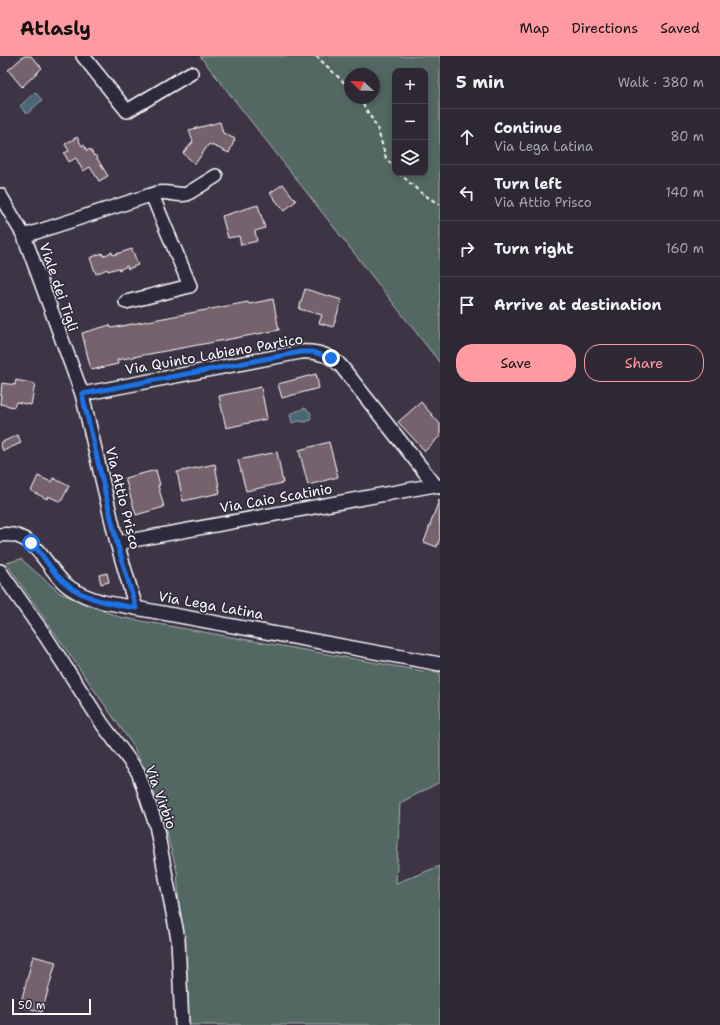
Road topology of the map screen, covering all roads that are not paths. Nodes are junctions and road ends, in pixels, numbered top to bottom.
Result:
1 (82, 56) edge
2 (191, 73) dead end
3 (216, 176) dead end
4 (0, 195) edge
5 (152, 195) junction
6 (24, 236) junction
7 (126, 302) dead end
8 (82, 394) junction
9 (437, 486) edge
10 (0, 535) edge
11 (117, 543) junction
12 (0, 571) edge
13 (136, 608) junction
14 (440, 664) edge
15 (182, 1025) edge

1 - 2 street
3 - 5 street
4 - 6 street, Viale dei Tigli
5 - 6 street
5 - 7 street
6 - 8 street, Viale dei Tigli
8 - 9 street, Via Quinto Labieno Partico
8 - 11 street, Via Attio Prisco
9 - 11 street, Via Caio Scatinio
10 - 13 street, Via Lega Latina
11 - 13 street, Via Attio Prisco
12 - 15 street, Via Virbio
13 - 14 street, Via Lega Latina

